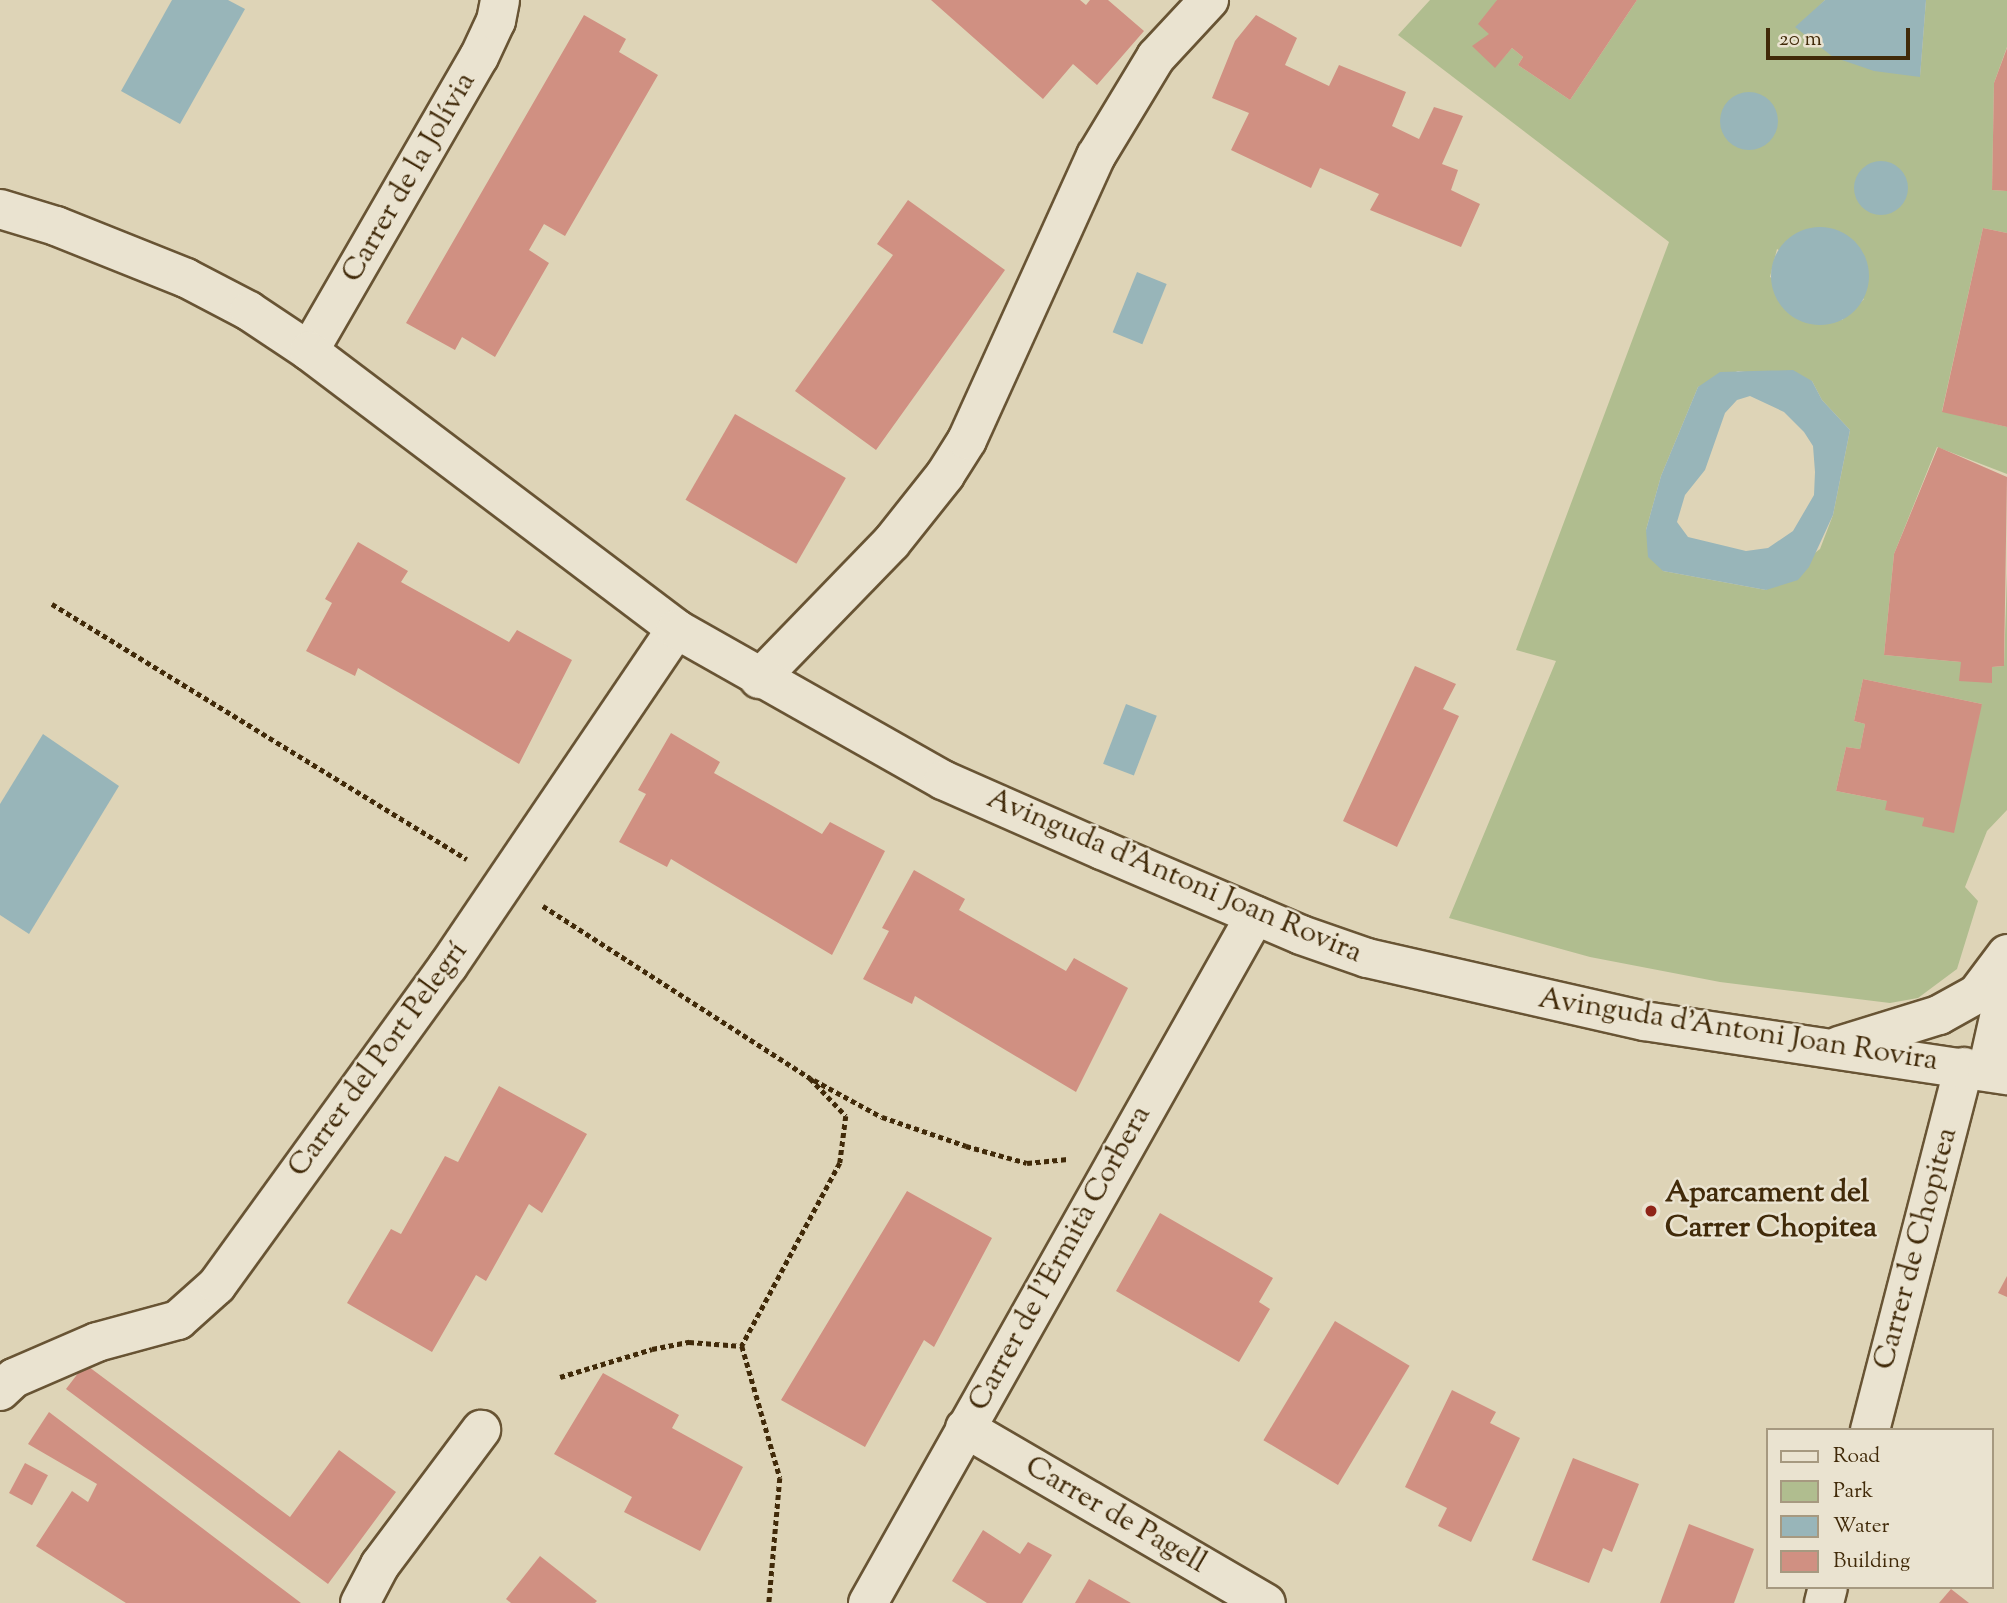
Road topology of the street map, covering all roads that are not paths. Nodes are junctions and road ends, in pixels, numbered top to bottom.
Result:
1 (500, 0) edge
2 (1209, 0) edge
3 (0, 209) edge
4 (309, 351) junction
5 (676, 629) junction
6 (759, 679) junction
7 (1255, 916) junction
8 (2007, 954) edge
9 (2007, 982) edge
10 (1837, 1047) junction
11 (1986, 1071) edge
12 (5, 1381) edge
13 (1871, 1428) edge
14 (965, 1429) junction
15 (481, 1430) dead end
16 (360, 1603) edge
17 (868, 1603) edge
18 (1266, 1603) edge

1 - 4 street, Carrer de la Jolívia
2 - 6 street
3 - 4 street, Avinguda d'Antoni Joan Rovira
4 - 5 street, Avinguda d'Antoni Joan Rovira
5 - 6 street, Avinguda d'Antoni Joan Rovira
5 - 12 street, Carrer del Port Pelegrí
6 - 7 street, Avinguda d'Antoni Joan Rovira
7 - 10 street, Avinguda d'Antoni Joan Rovira
7 - 14 street, Carrer de l'Ermità Corbera
8 - 10 street
9 - 11 street, Carrer de Chopitea
10 - 11 street, Avinguda d'Antoni Joan Rovira
11 - 13 street, Carrer de Chopitea
14 - 17 street, Carrer de l'Ermità Corbera
14 - 18 street, Carrer de Pagell
15 - 16 street

